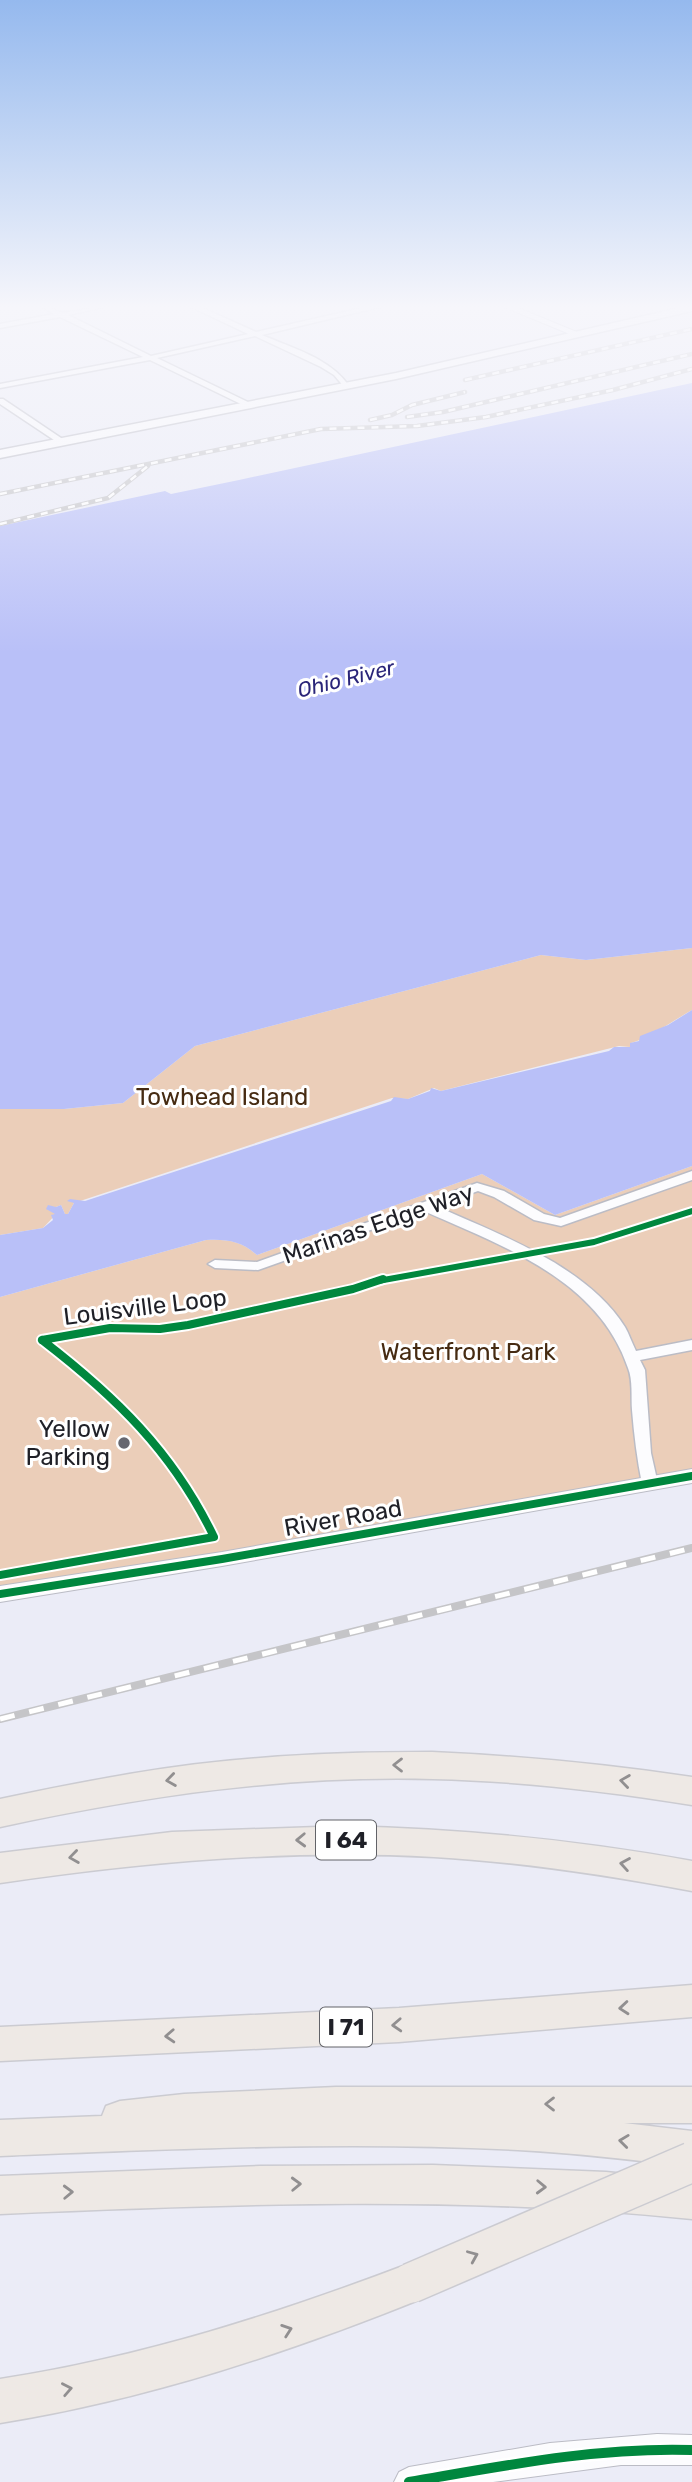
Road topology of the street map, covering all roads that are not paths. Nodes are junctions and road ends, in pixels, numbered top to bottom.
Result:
1 (30, 421) edge
2 (168, 421) edge
3 (63, 442) junction
4 (0, 454) edge
5 (692, 1175) edge
6 (426, 1207) junction
7 (215, 1264) dead end
8 (692, 1345) edge
9 (631, 1357) junction
10 (692, 1476) edge
11 (650, 1484) junction
12 (0, 1594) edge
13 (692, 1791) edge
14 (0, 1813) edge
15 (0, 1868) edge
16 (692, 1876) edge
17 (692, 2001) edge
18 (0, 2044) edge
19 (692, 2105) edge
20 (4, 2138) edge
21 (692, 2149) edge
22 (692, 2162) edge
23 (0, 2195) edge
24 (692, 2200) edge
25 (0, 2401) edge
26 (692, 2450) edge
27 (409, 2482) edge

1 - 3 street
2 - 3 main road
3 - 4 main road
5 - 6 street, Marinas Edge Way
6 - 7 street, Marinas Edge Way
6 - 9 street
8 - 9 street
9 - 11 street
10 - 11 street, River Road
11 - 12 street, River Road
13 -> 14 highway
16 -> 15 highway, I 64
17 -> 18 highway, I 71
19 -> 20 highway
21 -> 20 highway
25 -> 22 highway, bridge
23 -> 24 highway
26 - 27 street

